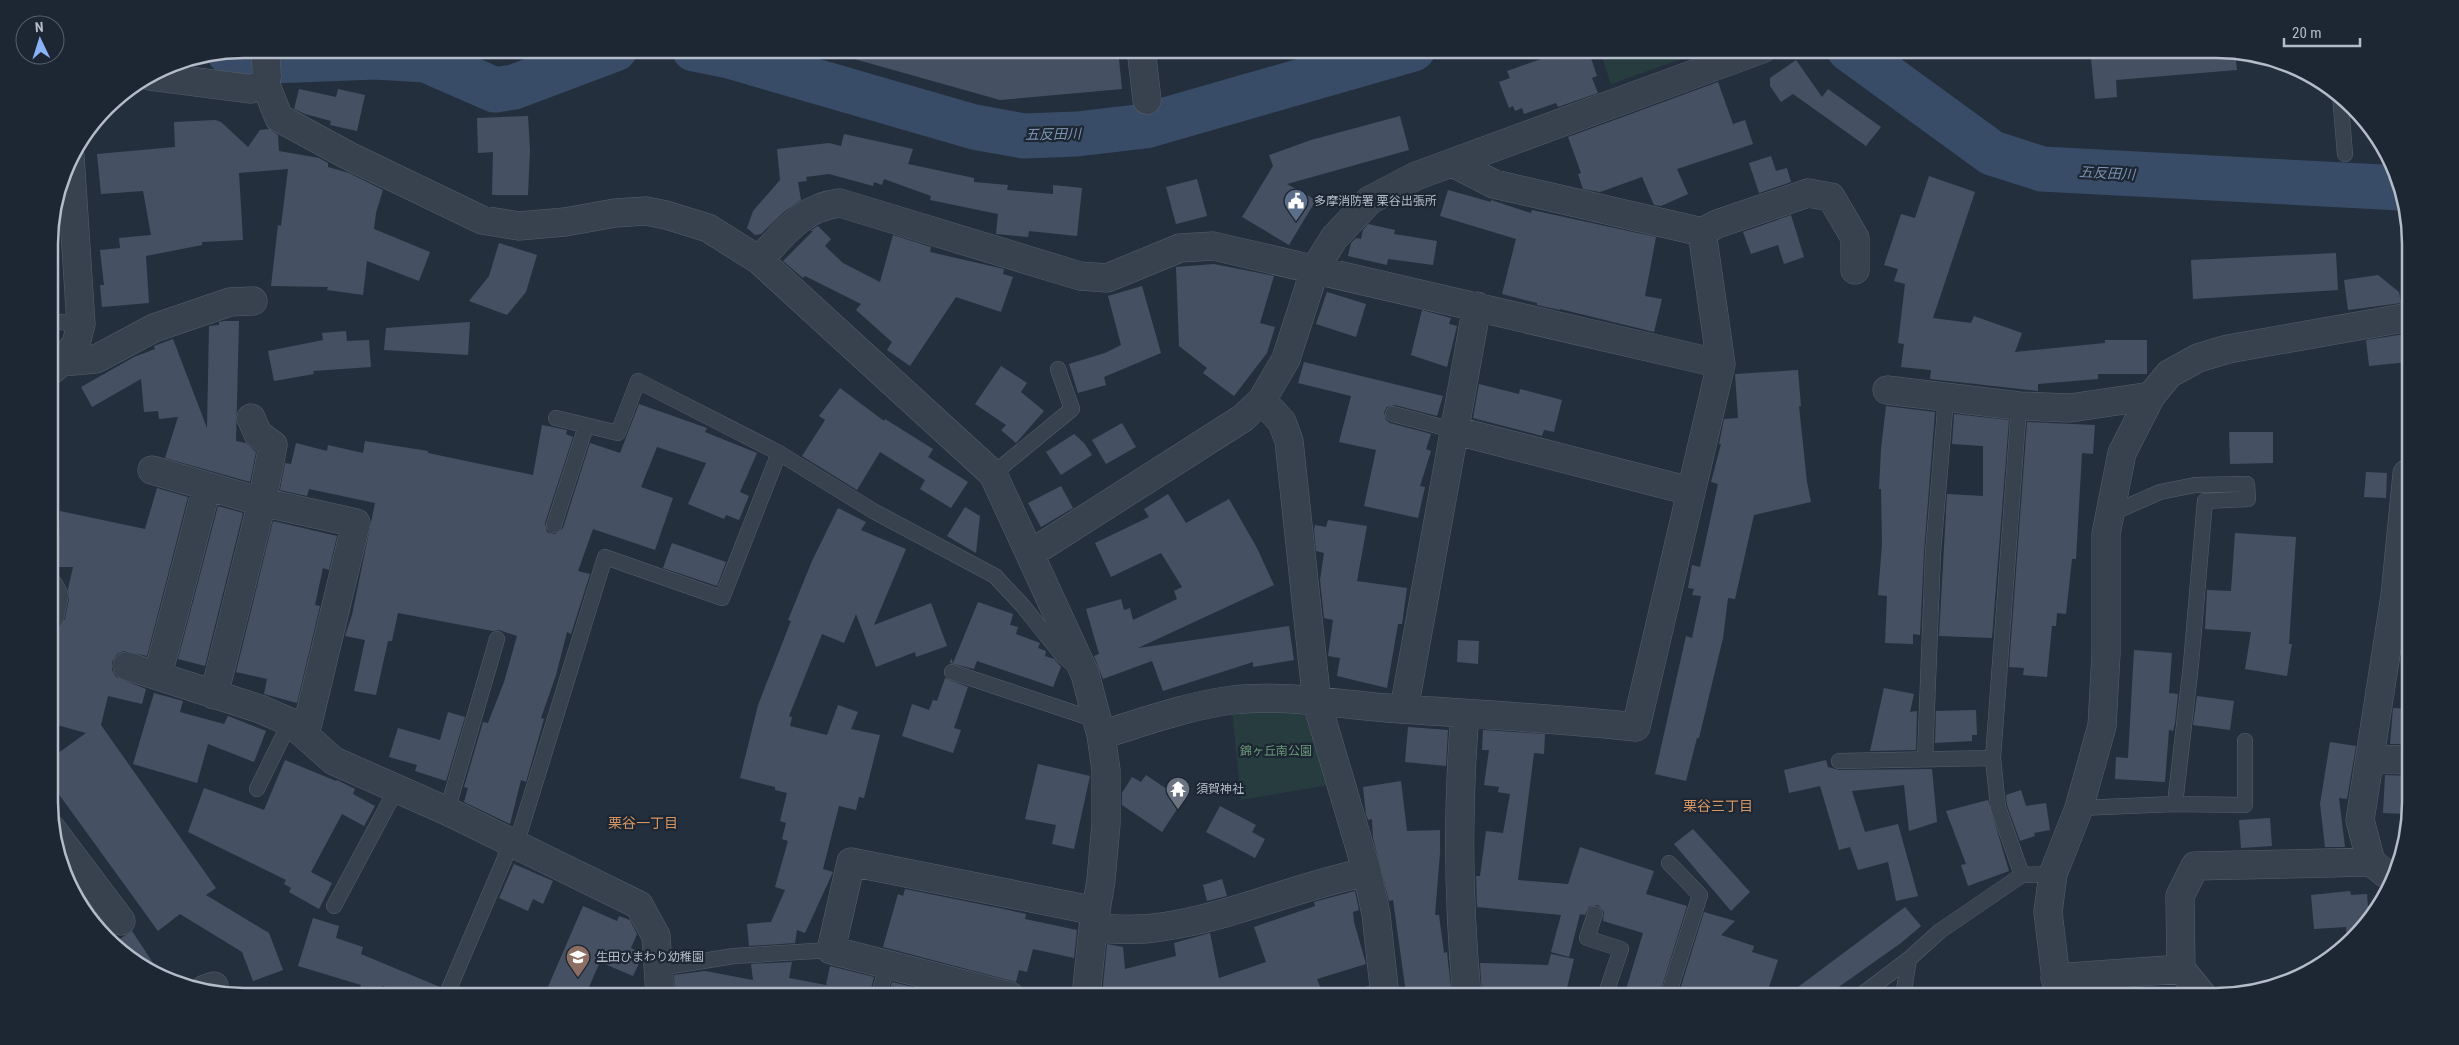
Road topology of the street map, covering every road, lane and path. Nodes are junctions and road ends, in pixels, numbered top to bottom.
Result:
1 (265, 58) edge
2 (1142, 58) edge
3 (1738, 58) edge
4 (160, 77) edge
5 (266, 79) junction
6 (1147, 100) dead end
7 (2341, 107) edge
8 (2345, 154) dead end
9 (1453, 163) junction
10 (71, 174) edge
11 (1702, 232) junction
12 (759, 260) junction
13 (1315, 269) junction
14 (1856, 270) dead end
15 (253, 301) dead end
16 (1477, 306) junction
17 (2402, 318) edge
18 (58, 322) edge
19 (82, 324) junction
20 (1721, 364) junction
21 (58, 365) edge
22 (58, 367) edge
23 (1058, 369) dead end
24 (1886, 390) dead end
25 (2151, 396) junction
26 (1946, 398) junction
27 (1262, 400) junction
28 (2019, 406) junction
29 (1393, 414) dead end
30 (251, 418) dead end
31 (556, 418) dead end
32 (586, 426) junction
33 (1453, 430) junction
34 (779, 453) junction
35 (152, 470) dead end
36 (992, 474) junction
37 (207, 486) junction
38 (1690, 491) junction
39 (262, 502) junction
40 (2110, 514) junction
41 (554, 525) dead end
42 (1030, 554) junction
43 (2402, 597) edge
44 (497, 640) dead end
45 (127, 666) dead end
46 (952, 672) dead end
47 (1084, 674) junction
48 (158, 675) junction
49 (214, 695) junction
50 (1317, 702) junction
51 (1404, 709) junction
52 (1465, 714) junction
53 (1098, 728) junction
54 (297, 729) junction
55 (2245, 741) dead end
56 (1925, 758) junction
57 (1993, 758) junction
58 (2370, 759) junction
59 (2402, 760) edge
60 (1839, 761) dead end
61 (396, 788) junction
62 (257, 789) dead end
63 (2176, 804) junction
64 (2079, 808) junction
65 (447, 811) junction
66 (514, 844) junction
67 (64, 849) edge
68 (1669, 863) dead end
69 (1367, 872) junction
70 (2053, 874) junction
71 (2022, 875) junction
72 (2385, 875) edge
73 (334, 906) dead end
74 (1595, 914) dead end
75 (1094, 919) junction
76 (111, 927) edge
77 (830, 950) junction
78 (1909, 959) junction
79 (888, 965) junction
80 (659, 968) junction
81 (2181, 968) junction
82 (2057, 987) edge
83 (450, 988) edge
84 (660, 988) edge
85 (881, 988) edge
86 (979, 988) edge
87 (1087, 988) edge
88 (1377, 988) edge
89 (1466, 988) edge
90 (1608, 988) edge
91 (1671, 988) edge
92 (1871, 988) edge
93 (1904, 988) edge
94 (2197, 988) edge

1 - 5 street
2 - 6 street
3 - 9 street
4 - 5 street
5 - 12 street
7 - 8 lane
9 - 11 street
9 - 13 street
10 - 19 street
11 - 14 street
11 - 20 street
12 - 13 street
12 - 36 street
13 - 16 street
13 - 27 street
15 - 22 street
16 - 20 street
16 - 33 street
17 - 25 street
18 - 19 lane
19 - 21 street
20 - 38 street
23 - 36 lane
24 - 26 street
25 - 28 street
25 - 40 street
26 - 28 street
26 - 56 lane
27 - 42 street
27 - 50 street
28 - 57 lane
29 - 33 lane
30 - 39 street
31 - 32 lane
32 - 34 lane
32 - 41 lane
33 - 38 street
33 - 51 street
34 - 47 lane
34 - 66 lane
35 - 37 street
36 - 42 street
37 - 39 street
37 - 48 street
38 - 52 street
39 - 49 street
39 - 54 street
40 - 63 lane
40 - 64 street
42 - 47 street
43 - 58 street
44 - 65 lane
45 - 48 street
46 - 53 lane
47 - 53 street
48 - 49 street
49 - 54 street
50 - 51 street
50 - 53 street
50 - 69 street
51 - 52 street
52 - 89 street
53 - 75 street
54 - 61 street
54 - 62 lane
55 - 63 lane
56 - 57 lane
56 - 60 lane
57 - 71 lane
58 - 59 street
58 - 72 street
61 - 65 street
61 - 73 lane
63 - 64 lane
64 - 70 street
65 - 66 street
66 - 80 street
66 - 83 lane
67 - 76 street
68 - 91 lane
69 - 75 street
69 - 88 street
70 - 71 lane
70 - 82 street
71 - 78 lane
72 - 81 street
74 - 90 lane
75 - 77 street
75 - 87 street
77 - 79 street
77 - 80 lane
78 - 92 lane
78 - 93 lane
79 - 85 lane
79 - 86 street
80 - 84 street
81 - 82 street
81 - 94 street

